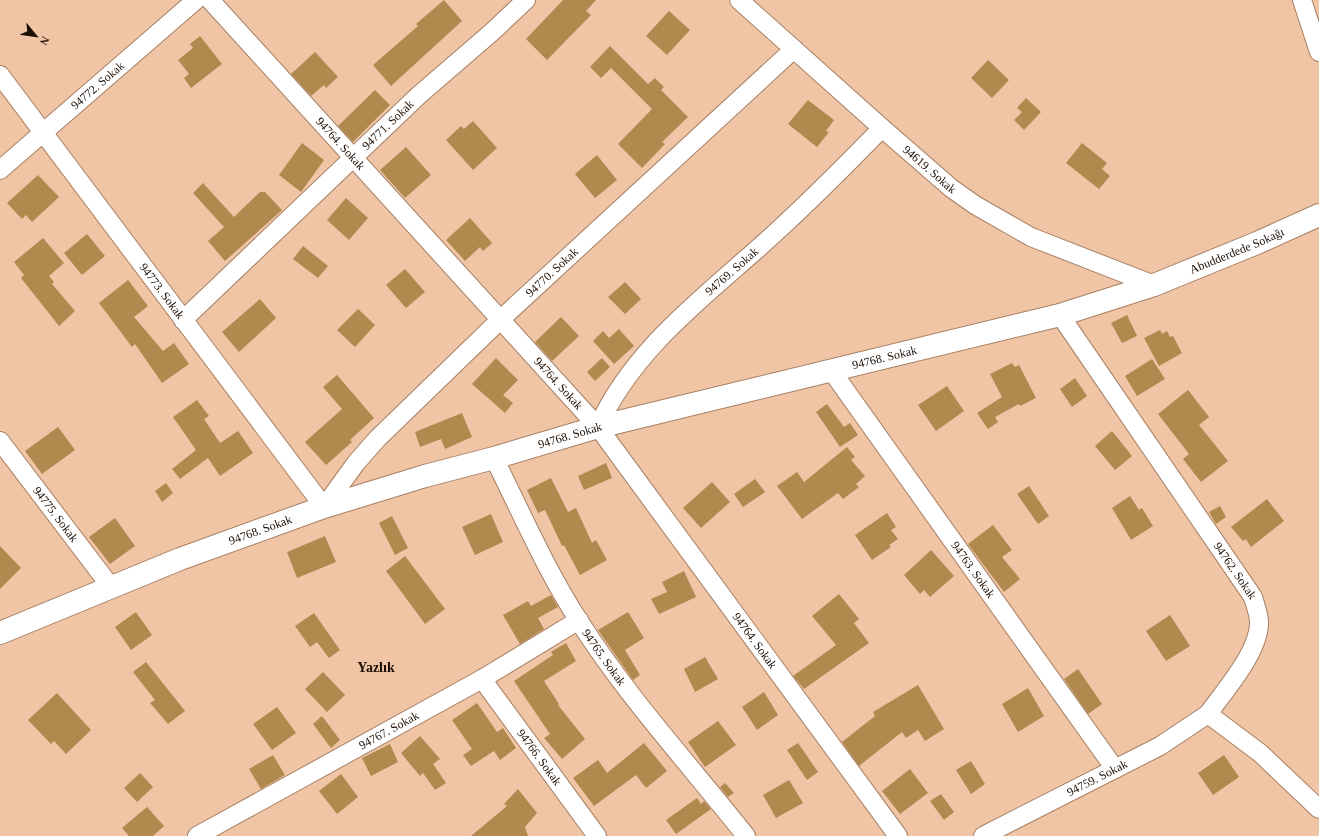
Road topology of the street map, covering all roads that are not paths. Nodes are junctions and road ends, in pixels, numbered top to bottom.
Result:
1 (196, 0) edge
2 (210, 0) edge
3 (526, 0) edge
4 (739, 0) edge
5 (1302, 0) edge
6 (794, 49) junction
7 (1319, 52) edge
8 (0, 75) edge
9 (882, 128) junction
10 (42, 133) junction
11 (354, 157) junction
12 (0, 170) edge
13 (1319, 215) edge
14 (1154, 285) junction
15 (1060, 315) junction
16 (501, 319) junction
17 (183, 320) junction
18 (831, 370) junction
19 (598, 427) junction
20 (0, 441) edge
21 (494, 458) junction
22 (324, 507) junction
23 (111, 587) junction
24 (579, 620) junction
25 (0, 633) edge
26 (482, 679) junction
27 (1208, 714) junction
28 (1115, 769) junction
29 (1319, 810) edge
30 (197, 836) edge
31 (597, 836) edge
32 (746, 836) edge
33 (898, 836) edge
34 (983, 836) edge

1 - 10 street, 94772. Sokak
2 - 11 street, 94764. Sokak
3 - 11 street, 94771. Sokak
4 - 6 street, 94619. Sokak
5 - 7 street
6 - 9 street, 94619. Sokak
6 - 16 street, 94770. Sokak
8 - 10 street, 94773. Sokak
9 - 14 street, 94619. Sokak
9 - 19 street, 94769. Sokak
10 - 12 street, 94772. Sokak
10 - 17 street, 94773. Sokak
11 - 16 street, 94764. Sokak
11 - 17 street, 94771. Sokak
13 - 14 street, Abudderdede Sokağı
14 - 15 street, 94768. Sokak
15 - 18 street, 94768. Sokak
15 - 27 street, 94762. Sokak
16 - 19 street, 94764. Sokak
16 - 22 street, 94770. Sokak
17 - 22 street, 94773. Sokak
18 - 19 street, 94768. Sokak
18 - 28 street, 94763. Sokak
19 - 21 street, 94768. Sokak
19 - 33 street, 94764. Sokak
20 - 23 street, 94775. Sokak
21 - 22 street, 94768. Sokak
21 - 24 street, 94765. Sokak
22 - 23 street, 94768. Sokak
23 - 25 street, 94768. Sokak
24 - 26 street, 94767. Sokak
24 - 32 street, 94765. Sokak
26 - 30 street, 94767. Sokak
26 - 31 street, 94766. Sokak
27 - 28 street, 94759. Sokak
27 - 29 street
28 - 34 street, 94759. Sokak

